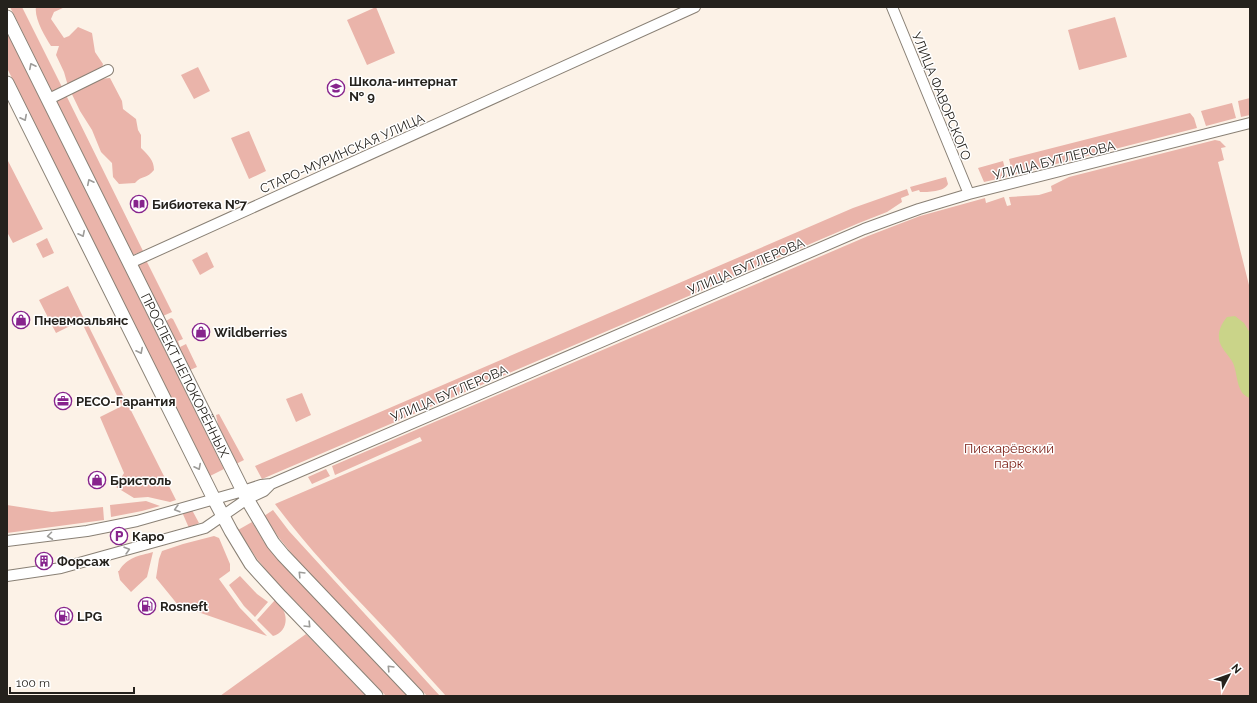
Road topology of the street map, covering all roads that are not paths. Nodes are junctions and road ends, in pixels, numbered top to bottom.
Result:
1 (695, 7) edge
2 (892, 7) edge
3 (7, 17) edge
4 (108, 70) dead end
5 (7, 83) edge
6 (49, 99) junction
7 (1250, 123) edge
8 (969, 194) junction
9 (130, 263) junction
10 (245, 495) junction
11 (214, 499) junction
12 (223, 516) junction
13 (7, 541) edge
14 (7, 576) edge
15 (376, 696) edge
16 (417, 696) edge

1 - 9 street, СТАРО-МУРИНСКАЯ УЛИЦА
2 - 8 street, УЛИЦА ФАВОРСКОГО
6 -> 3 main road, ПРОСПЕКТ НЕПОКОРЁННЫХ
4 - 6 street
5 -> 11 main road
9 -> 6 main road, ПРОСПЕКТ НЕПОКОРЁННЫХ
7 - 8 street, УЛИЦА БУТЛЕРОВА
8 - 10 street, УЛИЦА БУТЛЕРОВА
9 - 10 main road, ПРОСПЕКТ НЕПОКОРЁННЫХ
10 - 11 street, УЛИЦА БУТЛЕРОВА
10 - 12 street, УЛИЦА БУТЛЕРОВА
16 -> 10 main road, ПРОСПЕКТ НЕПОКОРЁННЫХ
11 - 12 main road
11 -> 13 street, УЛИЦА БУТЛЕРОВА
14 -> 12 street, УЛИЦА БУТЛЕРОВА
12 -> 15 main road

